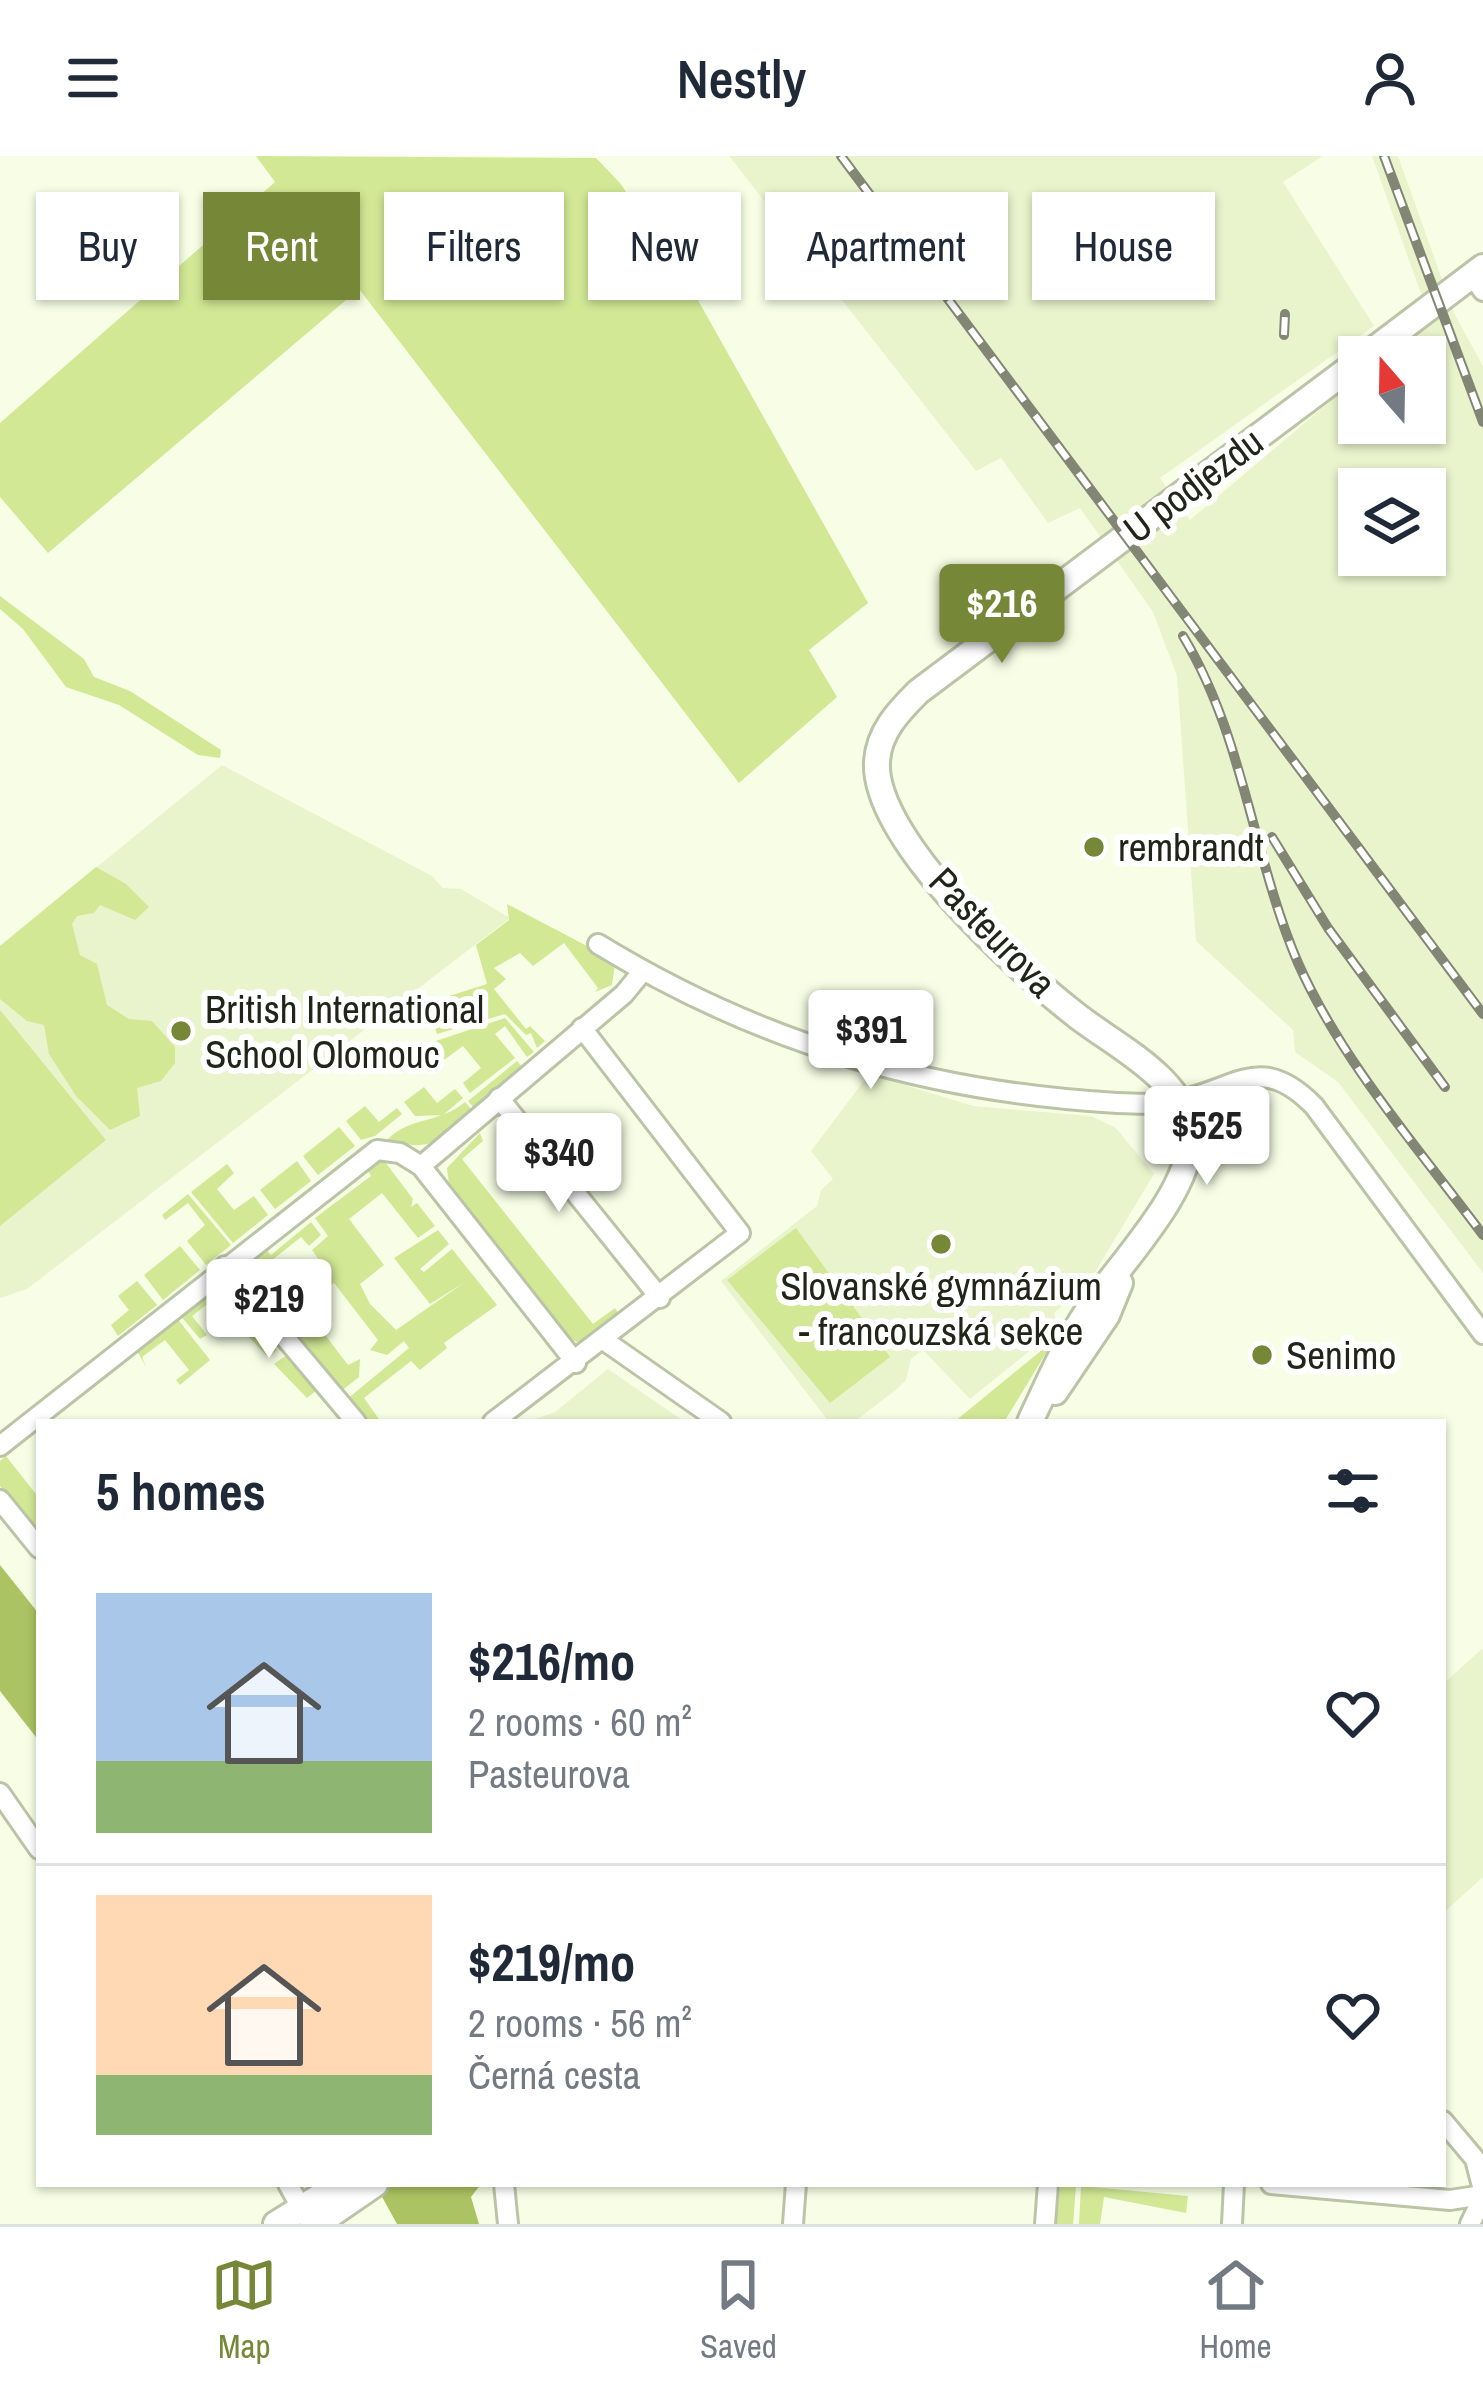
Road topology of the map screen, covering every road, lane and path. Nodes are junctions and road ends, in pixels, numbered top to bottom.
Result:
1 (1479, 278) edge
2 (1395, 336) edge
3 (1338, 376) edge
4 (1028, 609) joint
5 (598, 944) dead end
6 (642, 973) junction
7 (582, 1028) junction
8 (499, 1098) junction
9 (1180, 1100) junction
10 (421, 1166) junction
11 (225, 1266) junction
12 (660, 1298) junction
13 (1483, 1334) edge
14 (605, 1341) junction
15 (576, 1363) junction
16 (353, 1419) edge
17 (497, 1419) edge
18 (718, 1419) edge
19 (1032, 1419) edge
20 (0, 1446) edge
21 (0, 1500) edge
22 (36, 1544) edge
23 (0, 1793) edge
24 (36, 1845) edge
25 (1446, 2125) edge
26 (294, 2187) edge
27 (368, 2187) edge
28 (504, 2187) edge
29 (796, 2187) edge
30 (1048, 2187) edge
31 (1234, 2187) edge
32 (1302, 2187) edge
33 (1483, 2194) edge
34 (325, 2206) edge
35 (276, 2224) edge
36 (508, 2224) edge
37 (794, 2224) edge
38 (1045, 2224) edge
39 (1232, 2224) edge
40 (1470, 2224) edge

1 - 2 main road, U podjezdu
3 - 4 main road, U podjezdu
4 - 9 main road, Pasteurova
5 - 6 street
6 - 7 street
6 - 9 street
7 - 8 street
7 - 12 street
8 - 10 street
8 - 12 street
9 - 13 street
9 - 19 main road
10 - 11 street
10 - 15 street
11 - 16 street
11 - 20 street
12 - 14 street
14 - 15 street
14 - 18 street
15 - 17 street
21 - 22 street
23 - 24 street
25 - 33 street
26 - 34 street
27 - 34 main road
28 - 36 street
29 - 37 street
30 - 38 street
31 - 39 street
32 - 33 street
33 - 40 street
34 - 35 main road

